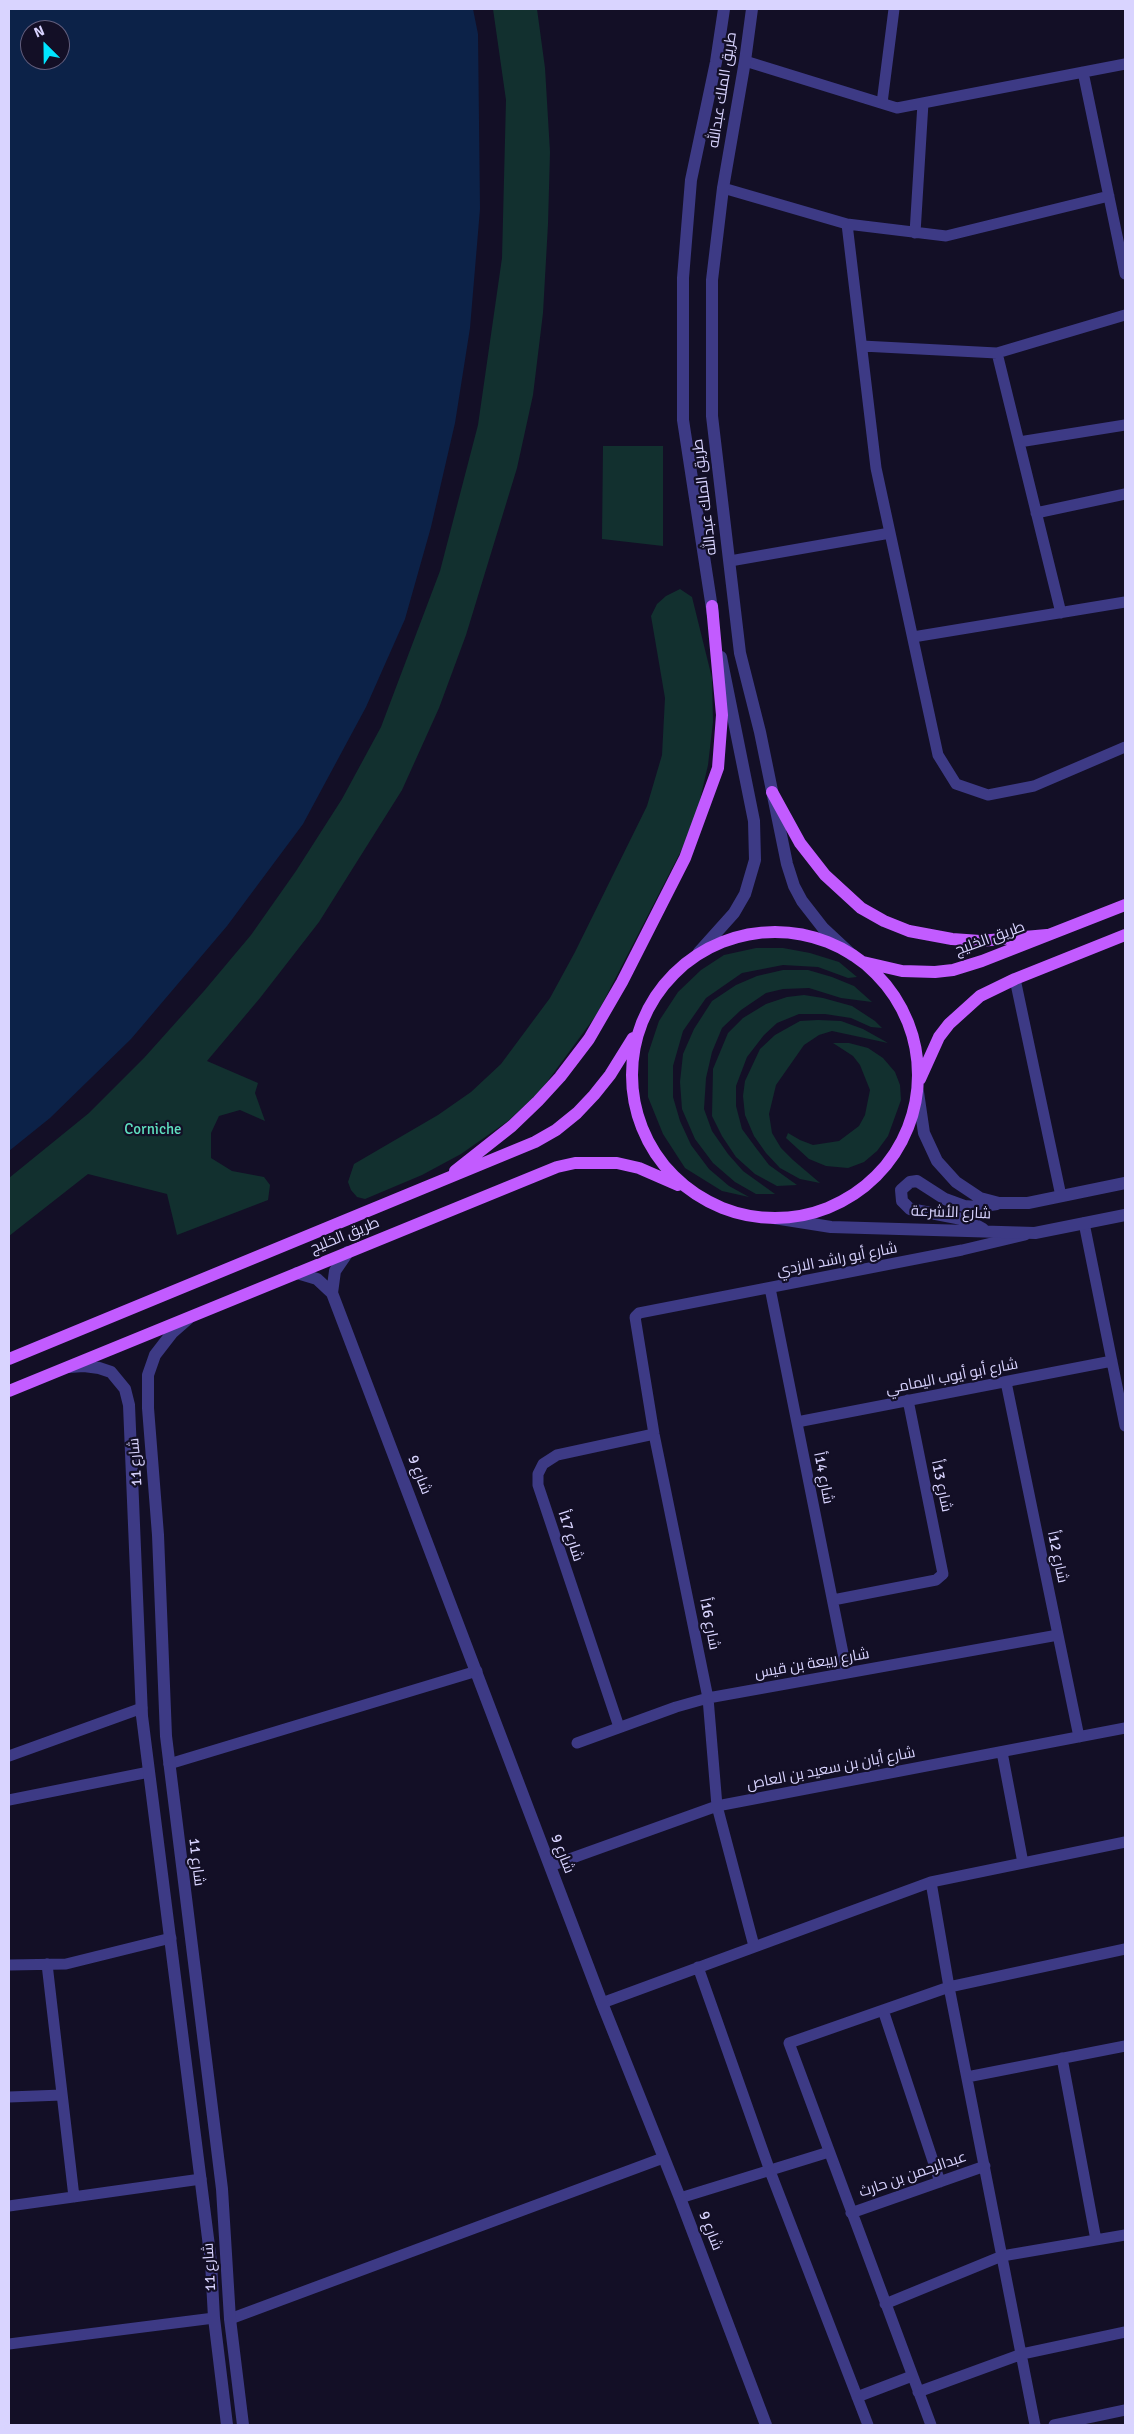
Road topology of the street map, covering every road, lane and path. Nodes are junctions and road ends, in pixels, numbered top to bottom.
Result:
1 (724, 9) edge
2 (752, 9) edge
3 (894, 9) edge
4 (745, 61) junction
5 (1125, 64) edge
6 (1083, 72) junction
7 (882, 103) junction
8 (922, 103) junction
9 (723, 188) junction
10 (1109, 196) junction
11 (847, 224) junction
12 (914, 233) junction
13 (1125, 274) edge
14 (1125, 315) edge
15 (862, 346) junction
16 (997, 353) junction
17 (1125, 425) edge
18 (1019, 442) junction
19 (1125, 494) edge
20 (1036, 513) junction
21 (890, 533) junction
22 (730, 561) junction
23 (1125, 602) edge
24 (712, 606) junction
25 (1061, 613) junction
26 (913, 637) junction
27 (1125, 747) edge
28 (772, 792) junction
29 (1125, 905) edge
30 (1047, 935) junction
31 (1125, 935) edge
32 (699, 952) junction
33 (857, 958) junction
34 (1015, 979) junction
35 (642, 1020) junction
36 (918, 1087) junction
37 (1125, 1183) edge
38 (433, 1185) junction
39 (697, 1195) junction
40 (1061, 1196) junction
41 (999, 1204) junction
42 (1125, 1214) edge
43 (774, 1218) junction
44 (1084, 1223) junction
45 (987, 1231) junction
46 (1035, 1233) junction
47 (348, 1252) junction
48 (297, 1273) junction
49 (770, 1288) junction
50 (332, 1293) junction
51 (643, 1312) joint
52 (191, 1317) junction
53 (9, 1359) edge
54 (1112, 1361) junction
55 (64, 1368) junction
56 (1006, 1382) junction
57 (9, 1391) edge
58 (908, 1400) junction
59 (797, 1422) junction
60 (1125, 1426) edge
61 (654, 1434) junction
62 (158, 1535) junction
63 (135, 1536) junction
64 (833, 1600) junction
65 (1058, 1635) junction
66 (477, 1670) junction
67 (847, 1673) junction
68 (708, 1698) junction
69 (142, 1708) junction
70 (619, 1727) junction
71 (1125, 1728) edge
72 (1079, 1737) junction
73 (577, 1743) dead end
74 (1002, 1752) junction
75 (9, 1756) edge
76 (169, 1764) junction
77 (150, 1772) junction
78 (9, 1800) edge
79 (717, 1806) junction
80 (1125, 1842) edge
81 (1023, 1863) junction
82 (550, 1866) junction
83 (932, 1882) junction
84 (171, 1938) junction
85 (754, 1946) junction
86 (1125, 1949) edge
87 (47, 1964) junction
88 (9, 1965) edge
89 (698, 1967) junction
90 (950, 1987) junction
91 (602, 2003) junction
92 (883, 2010) junction
93 (1125, 2046) edge
94 (1062, 2058) junction
95 (967, 2077) junction
96 (62, 2095) junction
97 (9, 2097) edge
98 (829, 2152) junction
99 (663, 2158) junction
100 (984, 2166) junction
101 (770, 2171) junction
102 (201, 2179) junction
103 (940, 2182) junction
104 (74, 2197) junction
105 (680, 2198) junction
106 (9, 2206) edge
107 (851, 2213) junction
108 (1125, 2234) edge
109 (1096, 2240) junction
110 (1002, 2256) junction
111 (885, 2304) junction
112 (214, 2318) junction
113 (230, 2319) junction
114 (1125, 2332) edge
115 (9, 2344) edge
116 (1022, 2354) junction
117 (912, 2376) junction
118 (918, 2392) junction
119 (857, 2397) junction
120 (1125, 2410) edge
121 (227, 2425) edge
122 (243, 2425) edge
123 (766, 2425) edge
124 (868, 2425) edge
125 (931, 2425) edge
126 (1035, 2425) edge
127 (1054, 2425) edge

1 - 24 street, طريق الملك عبدالله
2 - 4 street, طريق الملك عبدالله
3 - 7 street
4 - 7 street
4 - 9 street, طريق الملك عبدالله
5 - 6 street
6 - 8 street
6 - 10 street
7 - 8 street
8 - 12 street
9 - 11 street
9 - 22 street, طريق الملك عبدالله
10 - 12 street
10 - 13 street
11 - 12 street
11 - 15 street
14 - 16 street
15 - 16 street
15 - 21 street
16 - 18 street
17 - 18 street
18 - 20 street
19 - 20 street
20 - 25 street
21 - 22 street
21 - 26 street
22 - 28 street, طريق الملك عبدالله
23 - 25 street
24 - 32 street, طريق الملك عبدالله
24 - 38 main road
25 - 26 street
26 - 27 street
28 - 30 main road
28 - 33 street, طريق الملك عبدالله
29 - 30 main road, طريق الخليج
30 - 33 main road, طريق الخليج
31 - 34 main road
32 - 33 main road
32 - 35 main road, طريق الخليج
33 - 36 main road
34 - 36 main road
34 - 40 street
35 - 38 main road, طريق الخليج
35 - 39 main road
36 - 41 street, شارع الأشرعة
36 - 43 main road
37 - 40 street, شارع الأشرعة
38 - 53 main road, طريق الخليج
39 - 43 main road
39 - 47 main road, طريق الخليج
40 - 41 street, شارع الأشرعة
41 - 45 street
42 - 44 street, شارع الأشرعة
43 - 45 street, شارع الأشرعة
44 - 46 street, شارع الأشرعة
44 - 54 street
45 - 46 street, شارع الأشرعة
46 - 49 street, شارع أبو راشد الازدي
47 - 48 main road, طريق الخليج
47 - 50 street
48 - 50 street
48 - 52 main road, طريق الخليج
49 - 51 street, شارع أبو راشد الازدي
49 - 59 street, شارع 14أ
50 - 66 street, شارع 9
51 - 61 street, شارع 16أ
52 - 55 main road, طريق الخليج
52 - 62 street, شارع 11
54 - 56 street, شارع أبو أيوب اليمامي
54 - 60 street
55 - 57 main road, طريق الخليج
55 - 63 street, شارع 11
56 - 58 street, شارع أبو أيوب اليمامي
56 - 65 street, شارع 12أ
58 - 59 street, شارع أبو أيوب اليمامي
58 - 64 street, شارع 13أ
59 - 64 street, شارع 14أ
61 - 68 street, شارع 16أ
61 - 70 street, شارع 17أ
62 - 63 street
62 - 76 street, شارع 11
63 - 69 street, شارع 11
64 - 67 street, شارع 14أ
65 - 67 street, شارع ربيعة بن قيس
65 - 72 street, شارع 12أ
66 - 76 street
66 - 82 street, شارع 9
67 - 68 street, شارع ربيعة بن قيس
68 - 70 street, شارع ربيعة بن قيس
68 - 79 street, شارع 16أ
69 - 75 street
69 - 77 street, شارع 11
70 - 73 street, شارع ربيعة بن قيس
71 - 72 street, شارع أبان بن سعيد بن العاص
72 - 74 street, شارع أبان بن سعيد بن العاص
74 - 79 street, شارع أبان بن سعيد بن العاص
74 - 81 street
76 - 113 street, شارع 11
77 - 78 street
77 - 84 street, شارع 11
79 - 82 street, شارع أبان بن سعيد بن العاص
79 - 85 street, شارع 16أ
80 - 81 street
81 - 83 street
82 - 91 street, شارع 9
83 - 85 street
83 - 90 street
84 - 87 street
84 - 102 street, شارع 11
85 - 89 street
86 - 90 street
87 - 88 street
87 - 96 street
89 - 91 street
89 - 101 street
90 - 92 street
90 - 95 street
91 - 99 street, شارع 9
92 - 98 street
92 - 103 street
93 - 94 street
94 - 95 street
94 - 109 street
95 - 100 street
96 - 97 street
96 - 104 street
98 - 101 street
98 - 107 street
99 - 105 street, شارع 9
99 - 113 street
100 - 103 street, عبدالرحمن بن حارث
100 - 110 street
101 - 105 street
101 - 119 street
102 - 104 street
102 - 112 street, شارع 11
103 - 107 street, عبدالرحمن بن حارث
104 - 106 street
105 - 123 street, شارع 9
107 - 111 street
108 - 109 street
109 - 110 street
110 - 111 street
110 - 116 street
111 - 117 street
112 - 115 street
112 - 121 street, شارع 11
113 - 122 street, شارع 11
114 - 116 street
116 - 118 street
116 - 126 street
117 - 118 street
117 - 119 street
118 - 125 street
119 - 124 street
120 - 127 street

